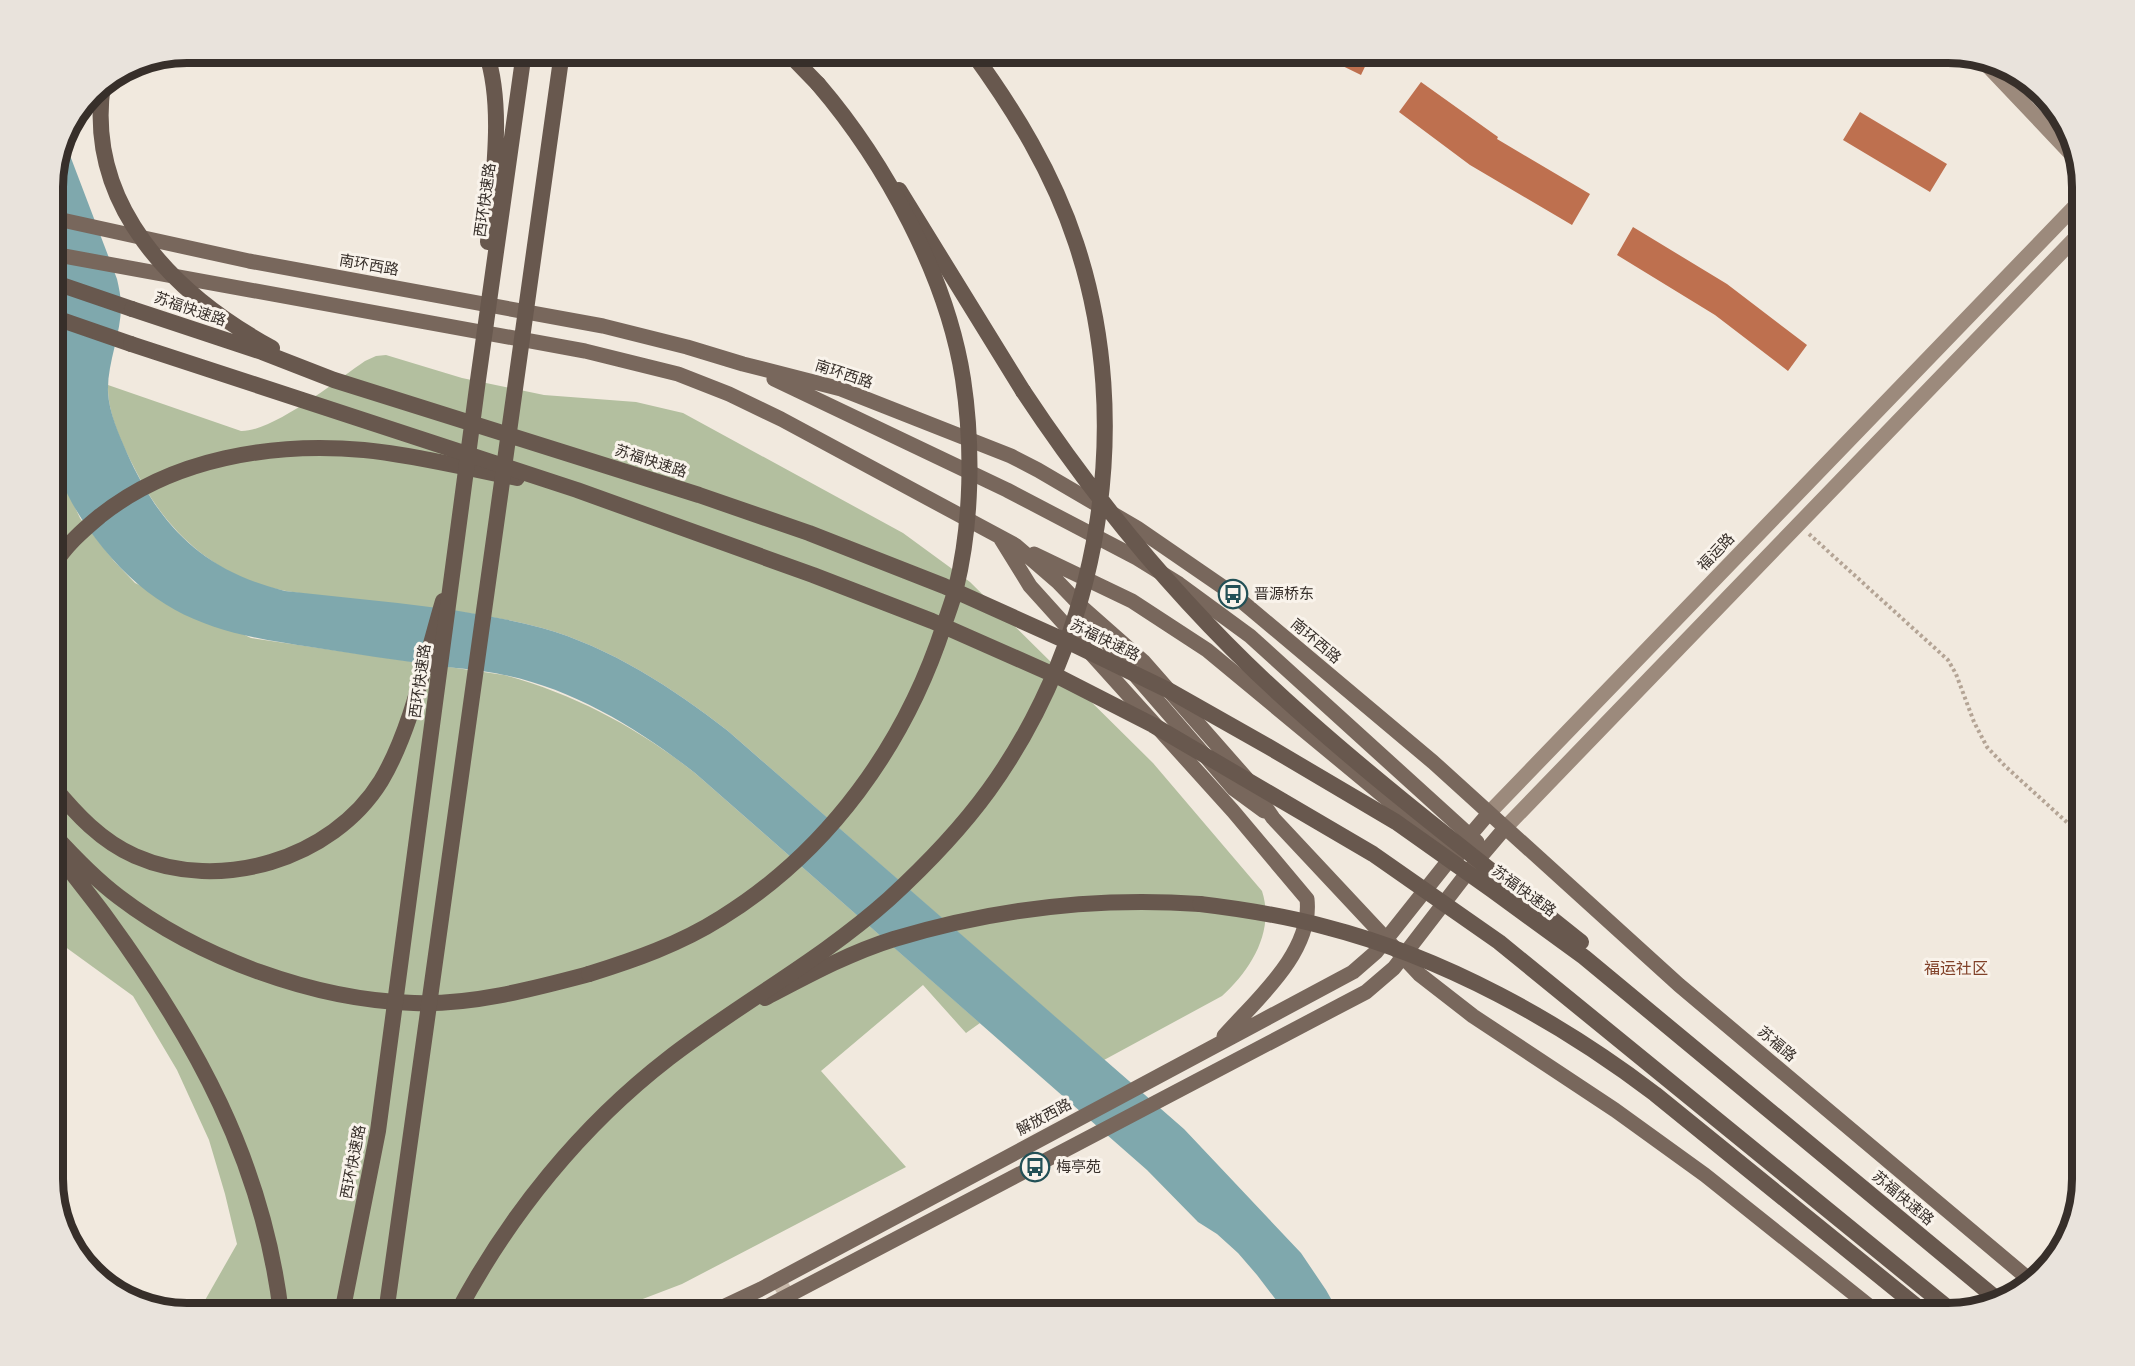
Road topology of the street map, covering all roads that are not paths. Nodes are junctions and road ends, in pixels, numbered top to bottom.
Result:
1 (489, 63) edge
2 (522, 63) edge
3 (560, 63) edge
4 (797, 63) edge
5 (980, 63) edge
6 (1994, 72) edge
7 (102, 97) edge
8 (838, 108) junction
9 (2065, 148) edge
10 (2072, 209) edge
11 (63, 221) edge
12 (2072, 241) edge
13 (63, 256) edge
14 (63, 285) edge
15 (63, 320) edge
16 (743, 364) junction
17 (334, 380) junction
18 (478, 380) junction
19 (577, 490) junction
20 (1000, 537) junction
21 (1015, 545) junction
22 (63, 552) edge
23 (453, 569) junction
24 (63, 797) edge
25 (1489, 813) junction
26 (1505, 828) junction
27 (1470, 835) junction
28 (63, 844) edge
29 (1486, 849) junction
30 (1454, 854) junction
31 (63, 861) edge
32 (1471, 868) junction
33 (1386, 939) junction
34 (1402, 957) junction
35 (729, 1016) junction
36 (1215, 1045) junction
37 (1718, 1069) junction
38 (2025, 1276) edge
39 (778, 1280) junction
40 (1991, 1295) edge
41 (788, 1297) junction
42 (279, 1303) edge
43 (344, 1303) edge
44 (388, 1303) edge
45 (463, 1303) edge
46 (732, 1303) edge
47 (776, 1303) edge
48 (791, 1303) edge
49 (1864, 1303) edge
50 (1911, 1303) edge
51 (1942, 1303) edge

1 - 18 highway, bridge
2 - 18 highway, 西环快速路, bridge
3 - 44 highway, bridge
4 - 8 highway, bridge
5 - 35 highway, bridge
6 - 9 main road
7 - 17 highway, bridge
8 - 28 highway, bridge
8 - 37 highway, bridge
10 - 25 main road, 福运路
11 - 16 main road, 南环西路
12 - 26 main road
13 - 20 main road
14 - 17 highway, 苏福快速路, bridge
15 - 19 highway, bridge
16 - 25 main road, 南环西路
16 - 27 main road
17 - 37 highway, 苏福快速路, bridge
18 - 23 highway, 西环快速路, bridge
19 - 22 highway, bridge
19 - 51 highway, bridge
20 - 21 main road
20 - 36 main road
21 - 30 main road
21 - 33 main road
23 - 24 highway, bridge
23 - 43 highway, 西环快速路, bridge
25 - 26 main road, 南环西路
25 - 27 main road, 福运路
26 - 29 main road
26 - 38 main road, 苏福路
27 - 29 main road
27 - 30 main road, 福运路
29 - 32 main road
30 - 32 main road
30 - 33 main road, 福运路
31 - 42 highway
32 - 34 main road
33 - 34 main road
33 - 36 main road, 解放西路
34 - 41 main road
34 - 49 main road
35 - 45 highway, bridge
35 - 50 highway, bridge
36 - 39 main road, 解放西路
37 - 40 highway, 苏福快速路, bridge
39 - 41 street
39 - 46 main road, 解放西路
41 - 47 main road
41 - 48 street

